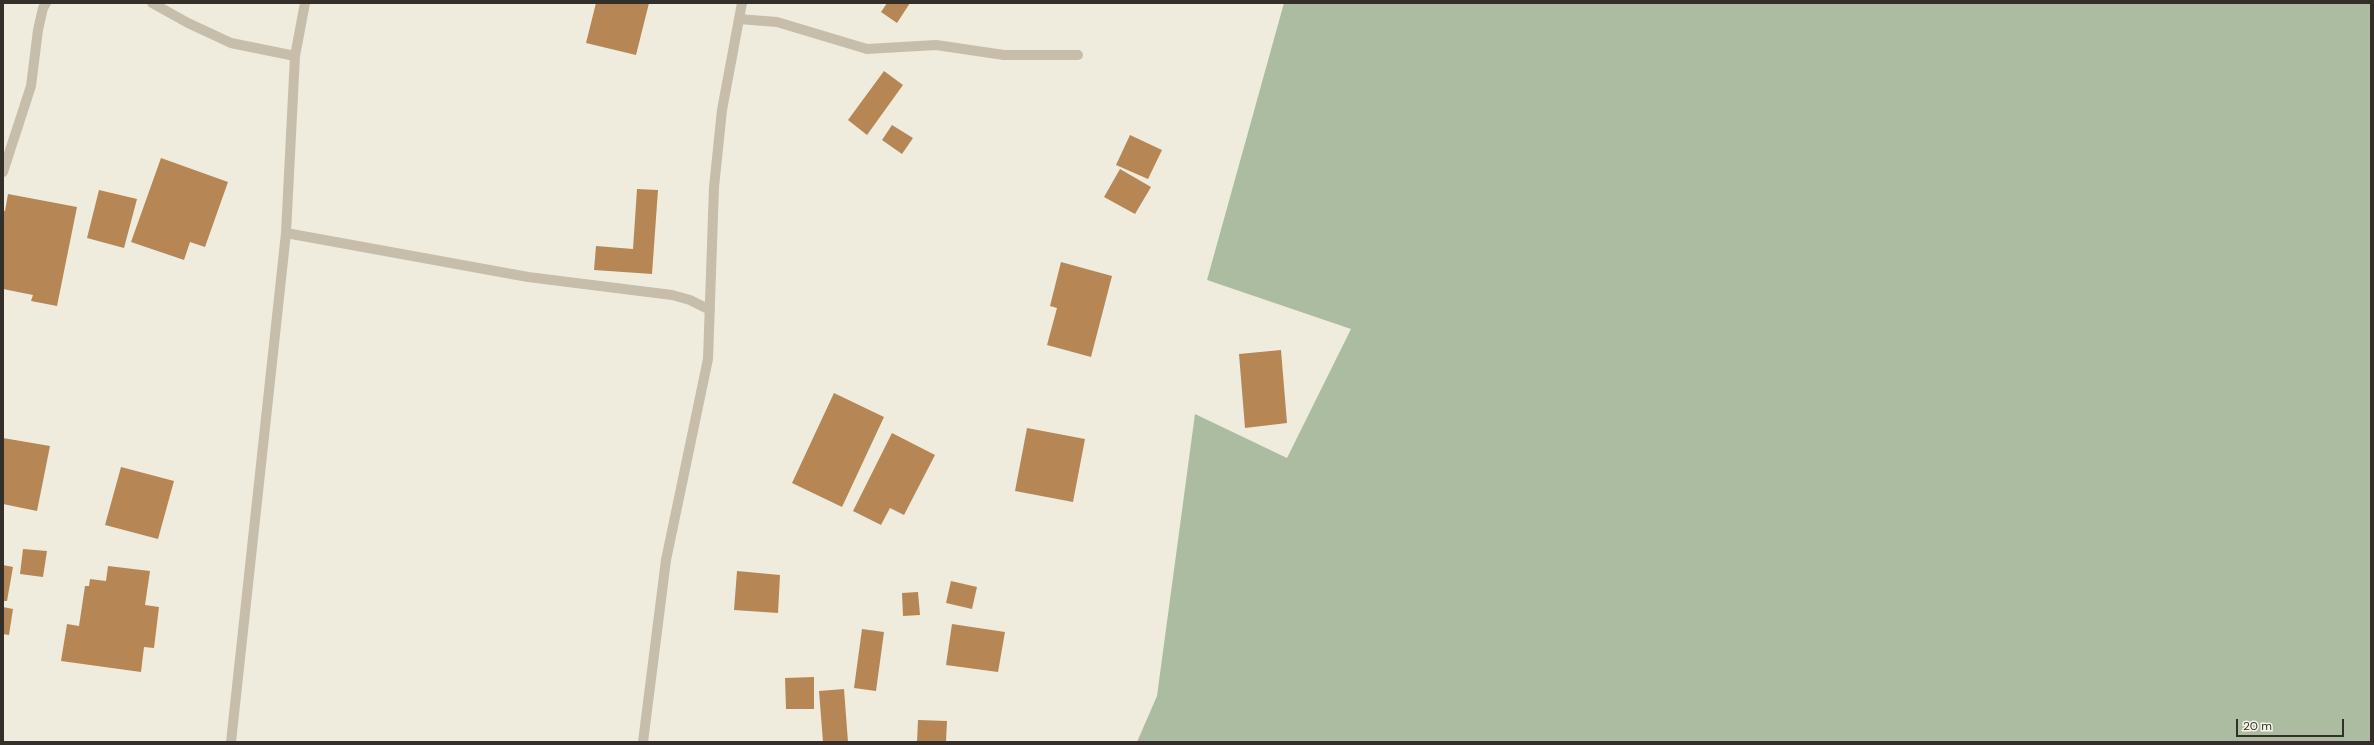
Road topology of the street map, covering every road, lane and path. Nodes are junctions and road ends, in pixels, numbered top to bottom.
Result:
1 (46, 3) edge
2 (152, 3) edge
3 (305, 3) edge
4 (742, 3) edge
5 (739, 19) junction
6 (1078, 55) dead end
7 (295, 56) junction
8 (3, 172) edge
9 (286, 233) junction
10 (710, 310) junction
11 (231, 742) edge
12 (643, 742) edge

1 - 8 street
2 - 7 street
3 - 7 street
4 - 5 street
5 - 6 street
5 - 10 street
7 - 9 street
9 - 10 street
9 - 11 street
10 - 12 street

